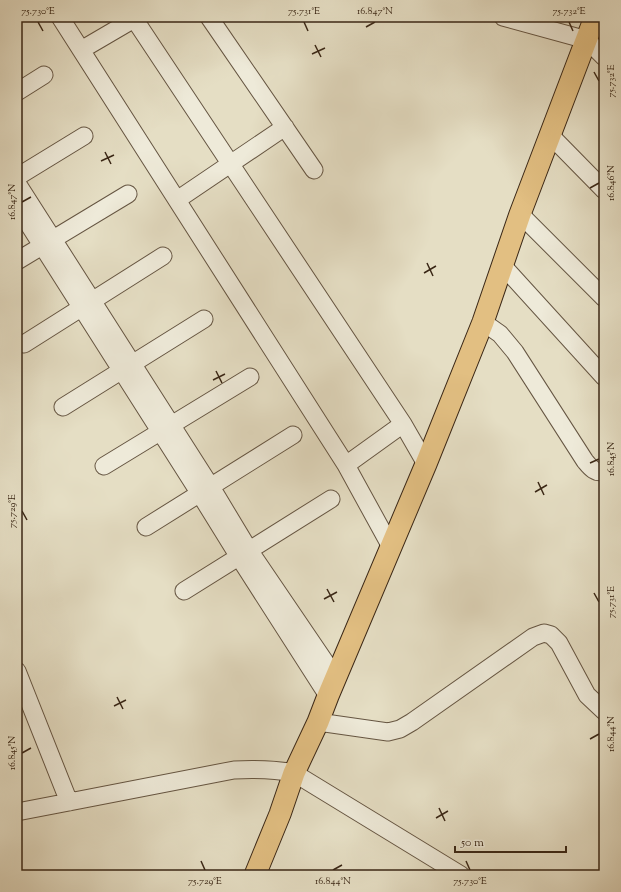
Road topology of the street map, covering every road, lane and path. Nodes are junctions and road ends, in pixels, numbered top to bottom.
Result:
1 (60, 17) edge
2 (209, 17) edge
3 (503, 17) edge
4 (595, 17) edge
5 (133, 18) edge
6 (587, 40) junction
7 (81, 50) junction
8 (604, 57) edge
9 (44, 76) dead end
10 (17, 92) edge
11 (285, 127) junction
12 (550, 135) junction
13 (84, 136) dead end
14 (230, 164) junction
15 (314, 170) dead end
16 (17, 177) edge
17 (17, 183) edge
18 (604, 190) edge
19 (128, 194) dead end
20 (177, 200) junction
21 (17, 206) edge
22 (520, 214) junction
23 (48, 242) junction
24 (163, 256) dead end
25 (17, 261) edge
26 (503, 266) junction
27 (604, 298) edge
28 (87, 304) junction
29 (204, 319) dead end
30 (484, 322) junction
31 (24, 344) dead end
32 (127, 367) junction
33 (250, 377) dead end
34 (604, 377) edge
35 (63, 407) dead end
36 (403, 424) junction
37 (166, 428) junction
38 (293, 435) dead end
39 (426, 464) junction
40 (346, 465) junction
41 (104, 466) dead end
42 (604, 471) edge
43 (205, 490) junction
44 (331, 499) dead end
45 (146, 528) dead end
46 (391, 547) junction
47 (244, 554) junction
48 (184, 591) dead end
49 (17, 671) edge
50 (332, 687) junction
51 (604, 711) edge
52 (318, 722) junction
53 (294, 773) junction
54 (69, 802) junction
55 (17, 812) edge
56 (255, 875) edge
57 (460, 875) edge

1 - 7 street
2 - 11 street
3 - 6 street
4 - 6 main road
5 - 7 street
5 - 14 street
6 - 8 street
6 - 12 main road
7 - 20 street
9 - 10 street
11 - 14 street
11 - 15 street
12 - 18 street
12 - 22 main road
13 - 16 street
14 - 20 street
14 - 36 street
17 - 23 street
19 - 23 street
20 - 40 street
21 - 23 street
22 - 26 main road
22 - 27 street
23 - 25 street
23 - 28 street
24 - 28 street
26 - 30 main road
26 - 34 street
28 - 31 street
28 - 32 street
29 - 32 street
30 - 39 main road
30 - 42 street
32 - 35 street
32 - 37 street
33 - 37 street
36 - 39 street
36 - 40 street
37 - 41 street
37 - 43 street
38 - 43 street
39 - 46 main road
40 - 46 street
43 - 45 street
43 - 47 street
44 - 47 street
46 - 50 main road
47 - 48 street
47 - 50 street
49 - 54 street
50 - 52 main road
51 - 52 street
52 - 53 main road
53 - 54 street
53 - 56 main road
53 - 57 street
54 - 55 street

